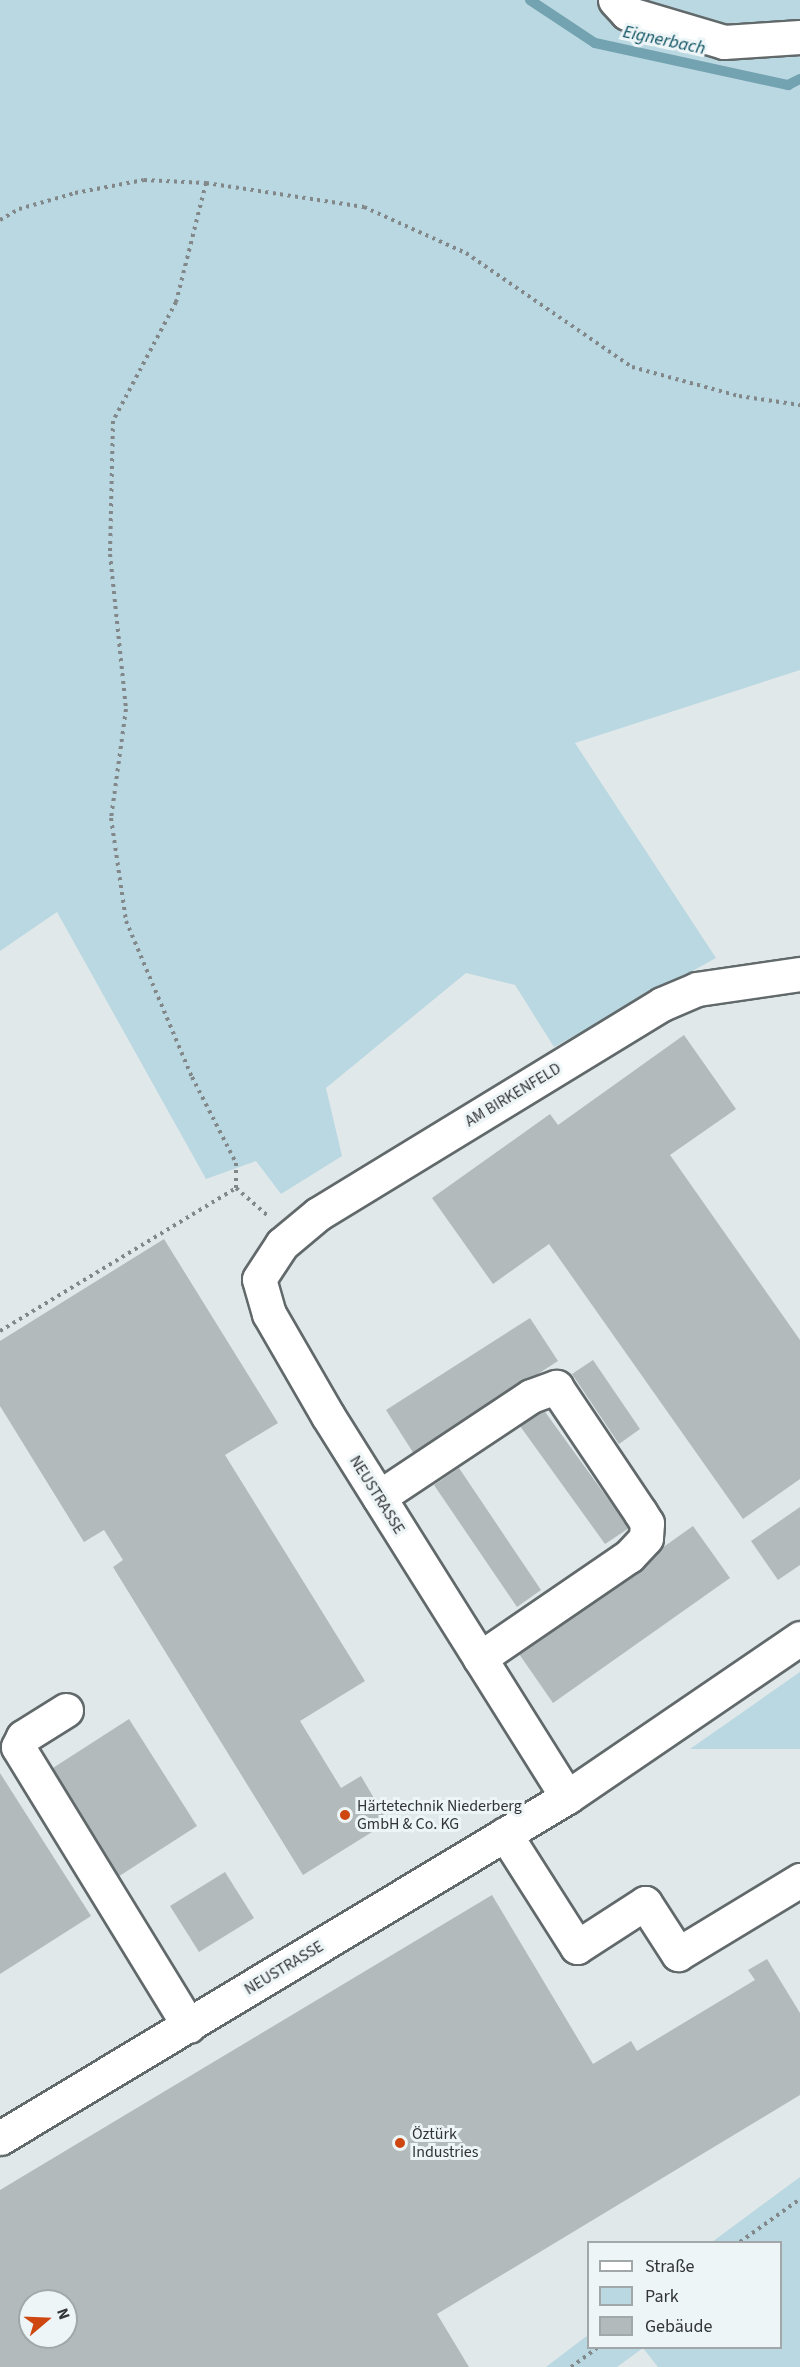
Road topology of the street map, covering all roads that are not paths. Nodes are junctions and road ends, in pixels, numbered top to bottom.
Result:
1 (615, 0) edge
2 (800, 37) edge
3 (800, 974) edge
4 (259, 1279) joint
5 (379, 1497) junction
6 (800, 1638) edge
7 (480, 1658) junction
8 (66, 1710) dead end
9 (567, 1797) junction
10 (505, 1834) junction
11 (800, 1880) edge
12 (189, 2026) junction
13 (0, 2138) edge

1 - 2 street
3 - 4 street, AM BIRKENFELD
4 - 5 street, NEUSTRASSE
5 - 7 street, NEUSTRASSE
5 - 7 street
6 - 9 street, NEUSTRASSE
7 - 9 street, NEUSTRASSE
8 - 12 street
9 - 10 street, NEUSTRASSE
10 - 11 street
10 - 12 street, NEUSTRASSE
12 - 13 street, NEUSTRASSE

